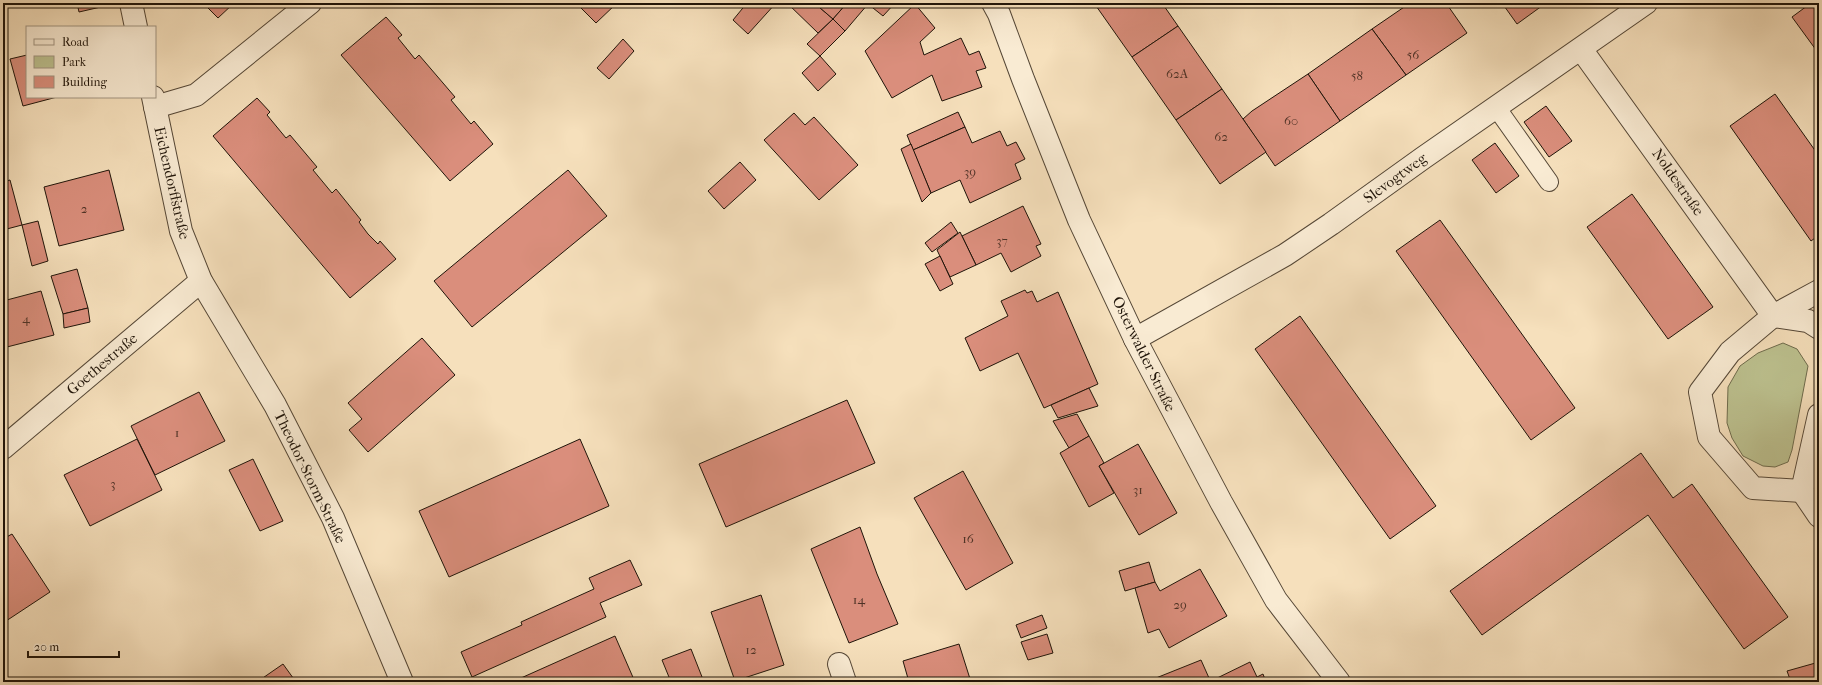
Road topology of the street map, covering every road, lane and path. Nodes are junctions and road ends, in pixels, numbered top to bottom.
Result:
1 (131, 3) edge
2 (310, 3) edge
3 (993, 3) edge
4 (1646, 3) edge
5 (136, 26) edge
6 (1581, 49) junction
7 (154, 102) edge
8 (1496, 107) junction
9 (1549, 182) dead end
10 (201, 281) junction
11 (1819, 291) edge
12 (1773, 316) junction
13 (1819, 328) edge
14 (1135, 339) junction
15 (1819, 415) edge
16 (3, 448) edge
17 (1802, 491) junction
18 (1819, 516) edge
19 (402, 682) edge
20 (1339, 682) edge

1 - 5 street
2 - 7 street, Eichendorffstraße
3 - 14 street, Osterwalder Straße
4 - 6 street, Slevogtweg
6 - 8 street, Slevogtweg
6 - 12 street, Noldestraße
7 - 10 street, Eichendorffstraße
8 - 9 lane
8 - 14 street, Slevogtweg
10 - 16 street, Goethestraße
10 - 19 street, Theodor-Storm-Straße
11 - 12 street
12 - 13 street
12 - 17 street
14 - 20 street, Osterwalder Straße
15 - 17 street
17 - 18 street

